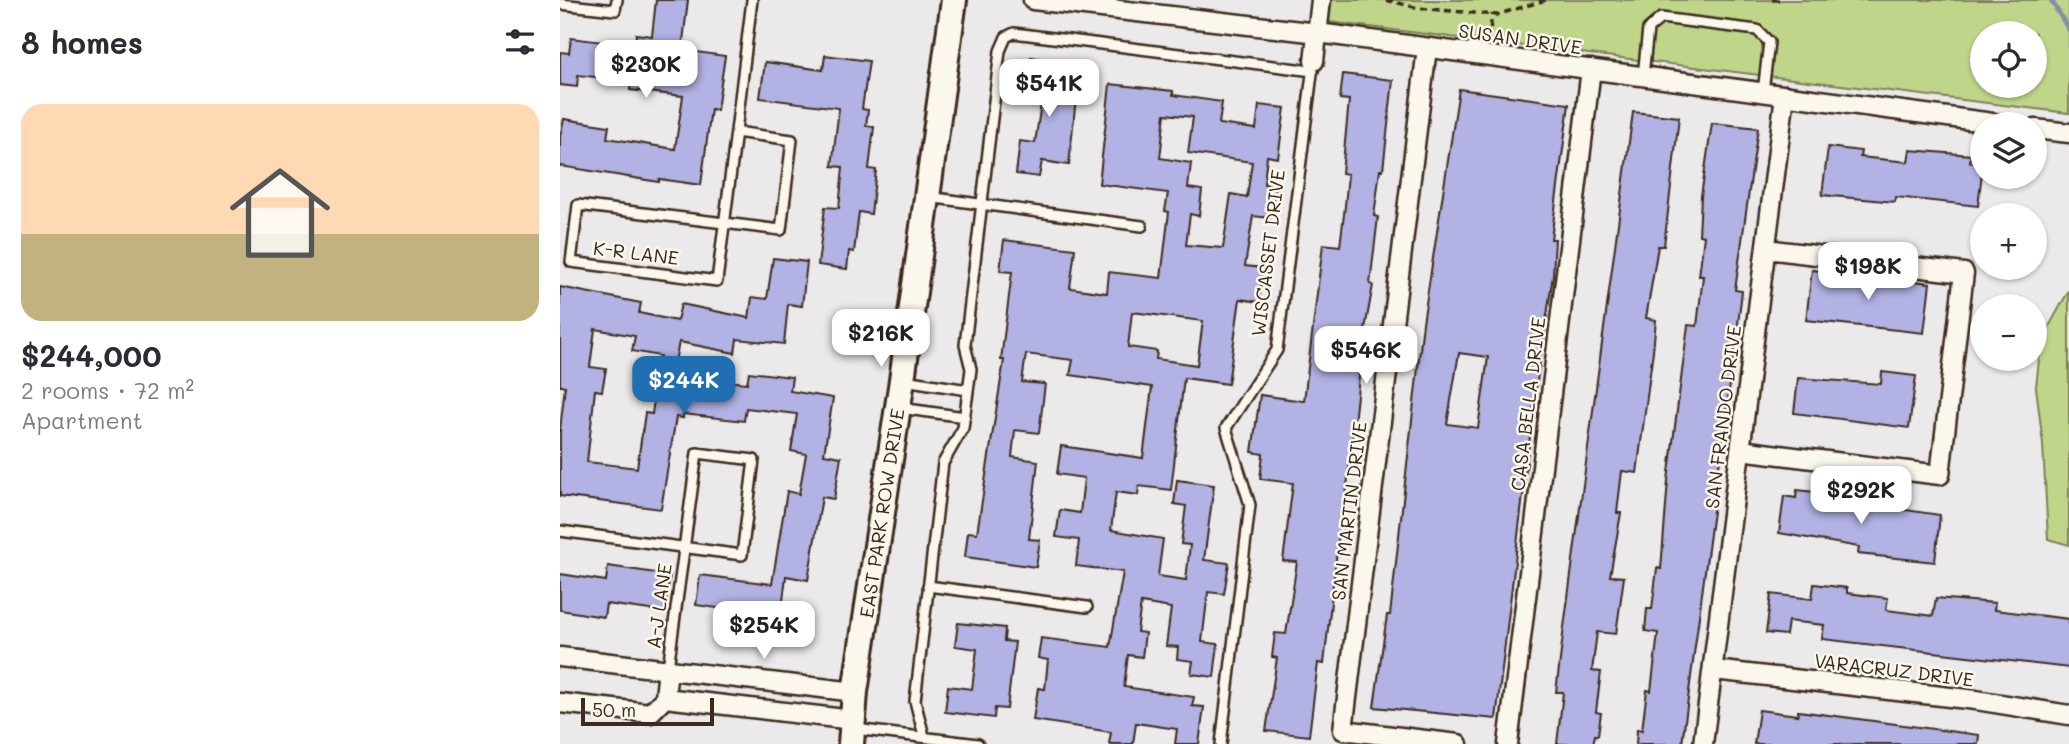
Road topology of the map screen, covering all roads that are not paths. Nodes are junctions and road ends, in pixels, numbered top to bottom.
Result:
1 (617, 0) edge
2 (752, 0) edge
3 (954, 0) edge
4 (1033, 0) edge
5 (1321, 0) edge
6 (560, 4) edge
7 (1318, 33) junction
8 (1427, 47) junction
9 (1313, 66) junction
10 (1591, 69) junction
11 (1643, 76) junction
12 (1763, 92) junction
13 (1785, 95) junction
14 (1970, 120) edge
15 (2047, 131) edge
16 (736, 132) junction
17 (2069, 134) edge
18 (927, 197) junction
19 (980, 204) junction
20 (724, 223) junction
21 (1142, 226) dead end
22 (1766, 249) junction
23 (902, 380) junction
24 (968, 390) junction
25 (898, 407) junction
26 (965, 417) junction
27 (1740, 450) junction
28 (560, 531) edge
29 (684, 547) junction
30 (928, 586) junction
31 (1087, 607) dead end
32 (560, 657) edge
33 (668, 668) junction
34 (1714, 670) junction
35 (855, 692) junction
36 (665, 698) junction
37 (560, 703) edge
38 (2069, 715) edge
39 (852, 731) edge
40 (924, 736) junction
41 (978, 744) edge
42 (1222, 744) edge
43 (1458, 744) edge
44 (1508, 744) edge
45 (1703, 744) edge

1 - 6 lane
2 - 16 lane, K-R LANE
3 - 18 main road, EAST PARK ROW DRIVE
4 - 7 street, SUSAN DRIVE
5 - 7 street, WISCASSET DRIVE
7 - 8 street, SUSAN DRIVE
7 - 9 street, WISCASSET DRIVE
8 - 10 street, SUSAN DRIVE
8 - 43 street, SAN MARTIN DRIVE
9 - 19 lane
9 - 42 lane, WISCASSET DRIVE
10 - 11 street, SUSAN DRIVE
10 - 44 street, CASA BELLA DRIVE
11 - 12 street, SUSAN DRIVE
11 - 12 lane
12 - 13 street, SUSAN DRIVE
13 - 14 street, SUSAN DRIVE
13 - 22 street, SAN FRANDO DRIVE
15 - 17 street
16 - 20 lane, K-R LANE
16 - 20 lane
18 - 19 lane
18 - 23 main road, EAST PARK ROW DRIVE
19 - 21 lane
19 - 24 lane
20 - 20 lane, K-R LANE
22 - 27 street, SAN FRANDO DRIVE
22 - 27 street
23 - 24 lane
23 - 25 main road, EAST PARK ROW DRIVE
24 - 26 lane
25 - 26 lane
25 - 35 main road, EAST PARK ROW DRIVE
26 - 30 lane
27 - 34 street, SAN FRANDO DRIVE
28 - 29 lane, A-J LANE
29 - 29 lane, A-J LANE
29 - 33 lane, A-J LANE
30 - 31 lane
30 - 40 lane
32 - 33 street
33 - 35 street
33 - 36 street
34 - 38 street, VARACRUZ DRIVE
34 - 45 street, SAN FRANDO DRIVE
35 - 39 main road, EAST PARK ROW DRIVE
36 - 37 street
36 - 39 street
39 - 40 lane
40 - 41 lane

